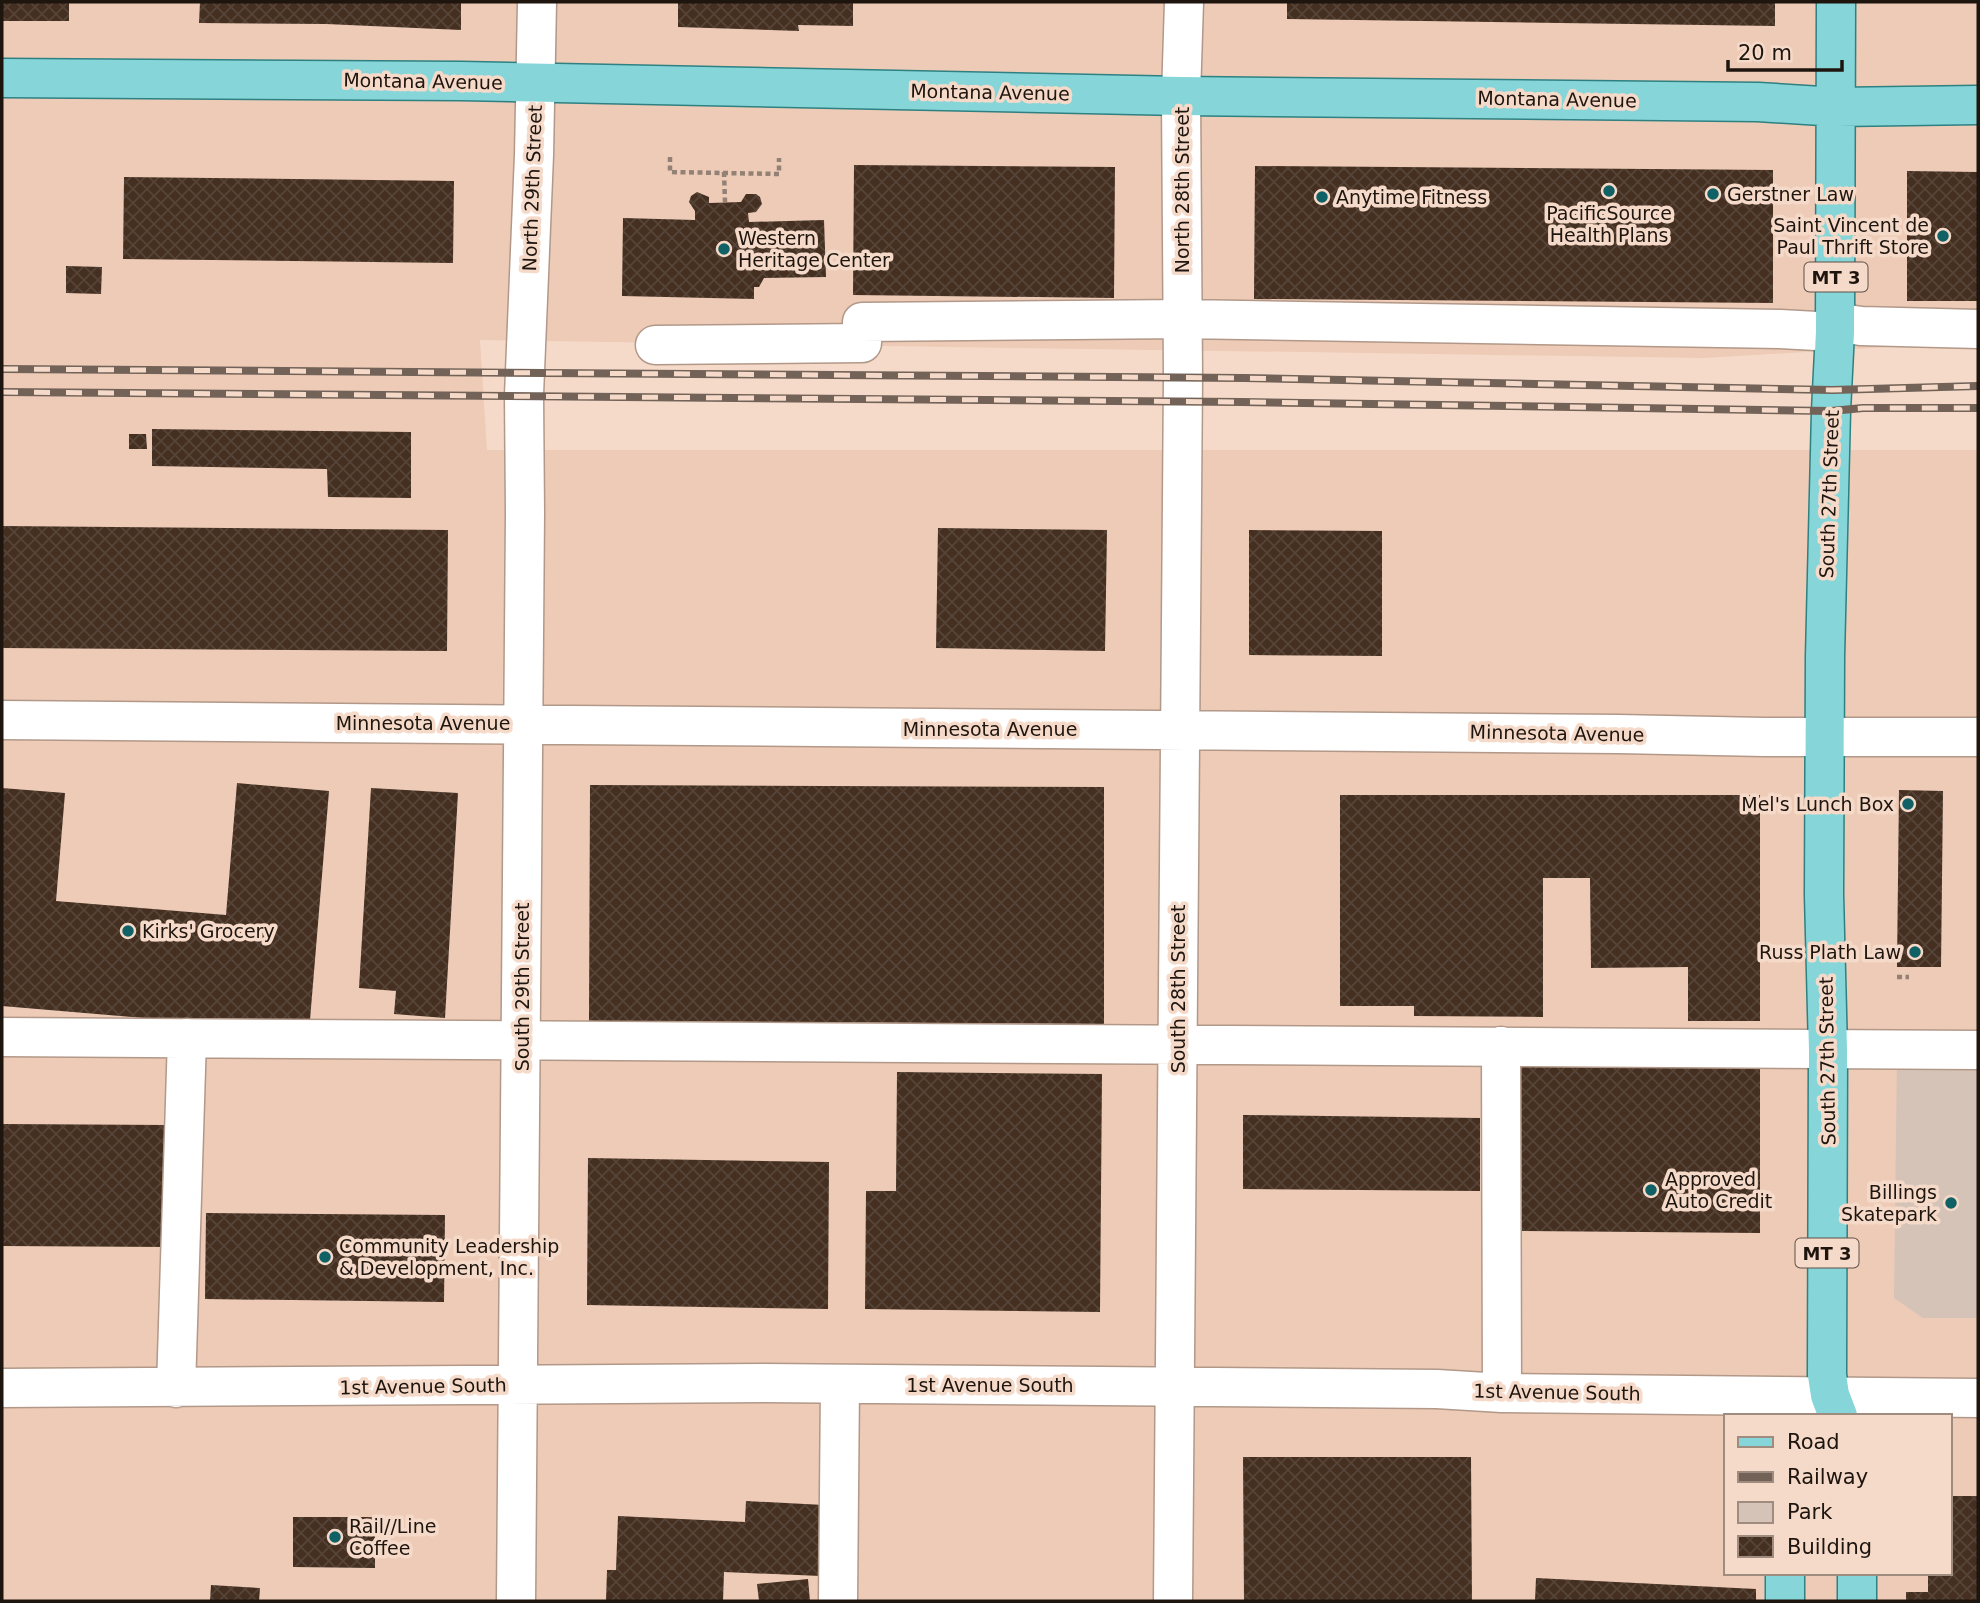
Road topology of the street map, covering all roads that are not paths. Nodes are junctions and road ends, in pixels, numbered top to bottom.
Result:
1 (537, 2) edge
2 (1184, 2) edge
3 (1836, 2) edge
4 (2, 78) edge
5 (536, 82) junction
6 (1181, 96) junction
7 (1978, 105) edge
8 (1837, 107) junction
9 (1183, 320) junction
10 (1835, 327) junction
11 (1978, 328) edge
12 (655, 345) dead end
13 (525, 374) joint
14 (1183, 377) joint
15 (2, 720) edge
16 (523, 724) junction
17 (1179, 730) junction
18 (1825, 736) junction
19 (1978, 737) edge
20 (2, 1037) edge
21 (187, 1038) junction
22 (521, 1041) junction
23 (1178, 1045) junction
24 (1501, 1046) junction
25 (1828, 1050) junction
26 (1978, 1050) edge
27 (519, 1385) junction
28 (840, 1385) junction
29 (1175, 1387) junction
30 (2, 1388) edge
31 (176, 1388) junction
32 (1502, 1393) junction
33 (1978, 1398) edge
34 (1828, 1409) edge
35 (1785, 1575) edge
36 (1857, 1575) edge
37 (516, 1601) edge
38 (838, 1601) edge
39 (1174, 1601) edge
40 (1785, 1601) edge
41 (1857, 1601) edge

1 - 5 street, North 29th Street
2 - 6 street, North 28th Street
3 - 8 main road, MT 3
4 - 5 main road, Montana Avenue
5 - 6 main road, Montana Avenue
5 - 13 street, North 29th Street
6 - 8 main road, Montana Avenue
6 - 9 street, North 28th Street
7 - 8 main road, Montana Avenue
8 - 10 main road, MT 3
9 - 10 street
9 - 12 street
9 - 14 street, North 28th Street
10 - 11 street
10 - 18 main road, South 27th Street / MT 3
13 - 16 street, South 29th Street
14 - 17 street, South 28th Street
15 - 16 street, Minnesota Avenue
16 - 17 street, Minnesota Avenue
16 - 22 street, South 29th Street
17 - 18 street, Minnesota Avenue
17 - 23 street, South 28th Street
18 - 19 street, Minnesota Avenue
18 - 25 main road, South 27th Street / MT 3
20 - 21 street
21 - 22 street
21 - 31 street
22 - 23 street
22 - 27 street, South 29th Street
23 - 24 street
23 - 29 street, South 28th Street
24 - 25 street
24 - 32 street
25 - 26 street
25 - 34 main road, South 27th Street / MT 3
27 - 28 street, 1st Avenue South
27 - 31 street, 1st Avenue South
27 - 37 street, South 29th Street
28 - 29 street, 1st Avenue South
28 - 38 street
29 - 32 street, 1st Avenue South
29 - 39 street, South 28th Street
30 - 31 street, 1st Avenue South
32 - 34 street, 1st Avenue South
33 - 34 street, 1st Avenue South
35 - 40 main road
36 - 41 main road

